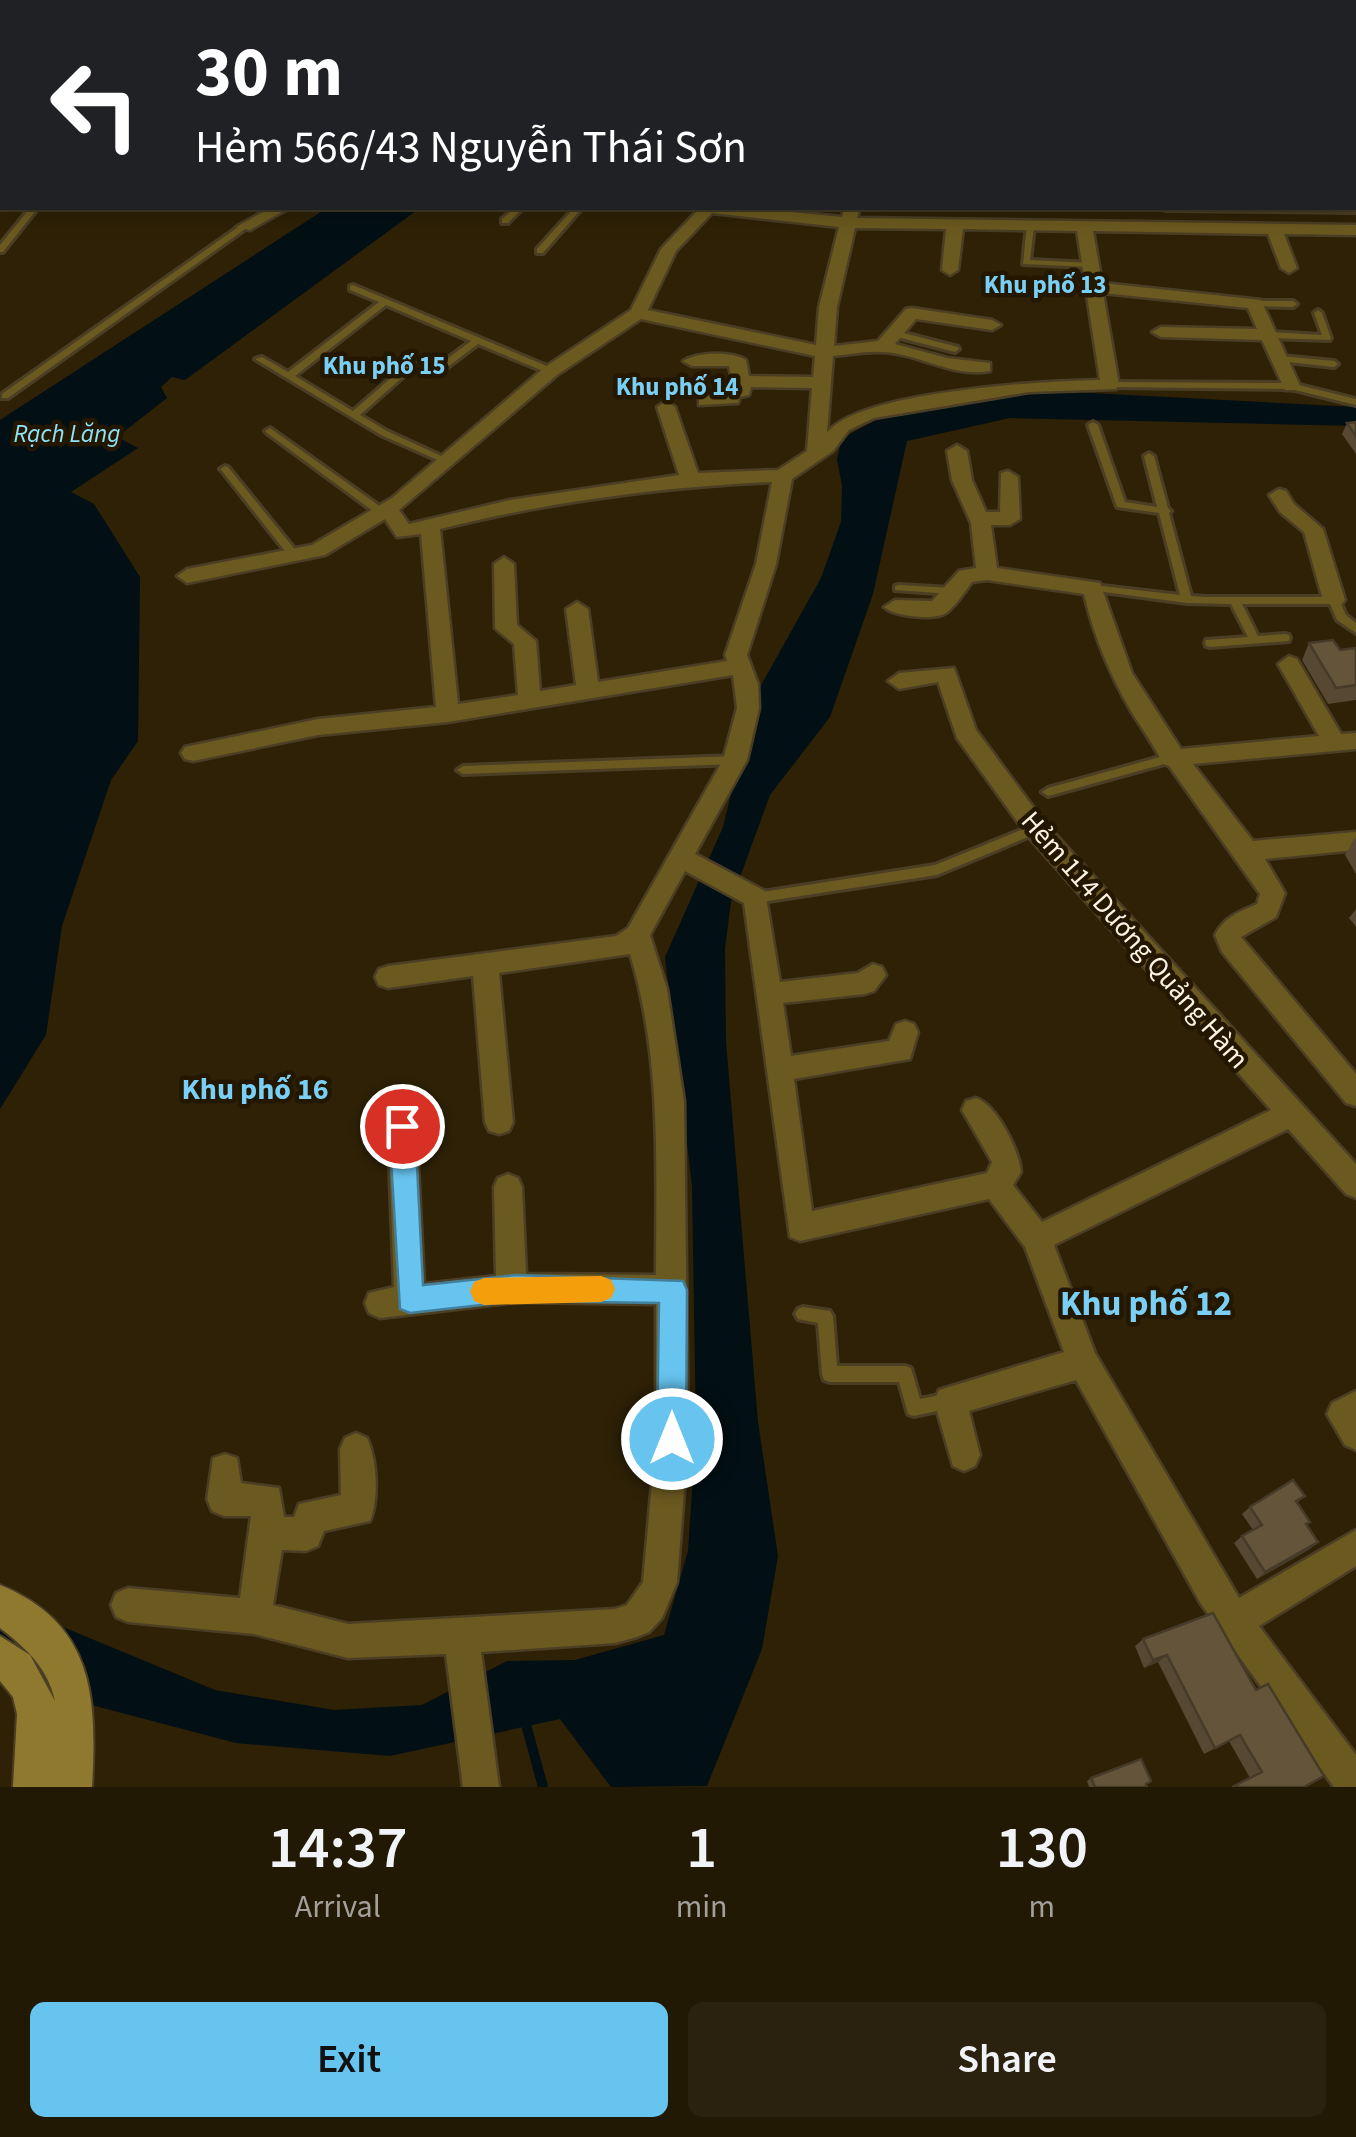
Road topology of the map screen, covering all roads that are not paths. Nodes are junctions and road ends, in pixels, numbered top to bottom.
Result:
1 (32, 210) edge
2 (277, 210) edge
3 (517, 210) edge
4 (576, 210) edge
5 (707, 210) edge
6 (750, 210) edge
7 (851, 215) edge
8 (504, 221) dead end
9 (955, 225) junction
10 (1030, 226) junction
11 (244, 227) joint
12 (1084, 227) junction
13 (1274, 229) junction
14 (1356, 230) edge
15 (0, 250) edge
16 (540, 250) dead end
17 (1091, 265) junction
18 (1288, 268) dead end
19 (950, 270) dead end
20 (354, 288) dead end
21 (1094, 288) junction
22 (384, 302) junction
23 (1255, 304) junction
24 (1293, 304) dead end
25 (1318, 312) dead end
26 (638, 313) junction
27 (992, 326) dead end
28 (1161, 332) dead end
29 (1270, 335) junction
30 (477, 340) junction
31 (890, 340) junction
32 (955, 348) dead end
33 (822, 352) junction
34 (259, 359) dead end
35 (1281, 359) junction
36 (692, 360) dead end
37 (1334, 364) dead end
38 (411, 365) dead end
39 (984, 366) dead end
40 (438, 370) dead end
41 (551, 371) junction
42 (289, 376) junction
43 (741, 380) junction
44 (820, 383) junction
45 (1110, 386) junction
46 (1291, 386) junction
47 (5, 396) dead end
48 (706, 401) dead end
49 (1356, 402) edge
50 (666, 407) dead end
51 (354, 415) junction
52 (1092, 425) dead end
53 (270, 431) dead end
54 (957, 452) dead end
55 (816, 454) junction
56 (1149, 456) dead end
57 (444, 460) junction
58 (225, 469) dead end
59 (783, 476) junction
60 (1008, 476) dead end
61 (690, 479) junction
62 (1279, 495) dead end
63 (385, 510) junction
64 (1166, 511) junction
65 (980, 518) junction
66 (430, 527) junction
67 (293, 554) junction
68 (504, 564) dead end
69 (986, 573) junction
70 (187, 576) dead end
71 (1093, 588) junction
72 (897, 598) dead end
73 (1187, 600) junction
74 (1334, 600) junction
75 (1234, 601) junction
76 (577, 609) dead end
77 (1356, 629) edge
78 (1284, 638) dead end
79 (1255, 640) junction
80 (1210, 643) dead end
81 (1289, 664) dead end
82 (738, 667) junction
83 (899, 682) dead end
84 (588, 691) junction
85 (530, 700) junction
86 (448, 714) junction
87 (1345, 742) edge
88 (193, 753) dead end
89 (1171, 758) junction
90 (736, 760) junction
91 (462, 770) dead end
92 (1048, 792) dead end
93 (1036, 829) junction
94 (1356, 841) edge
95 (1250, 851) junction
96 (678, 856) junction
97 (756, 898) junction
98 (637, 935) junction
99 (484, 964) junction
100 (873, 976) dead end
101 (388, 977) dead end
102 (769, 994) junction
103 (904, 1032) dead end
104 (779, 1070) junction
105 (1356, 1094) edge
106 (976, 1110) dead end
107 (1292, 1114) junction
108 (499, 1122) dead end
109 (402, 1126) dead end
110 (995, 1184) junction
111 (1356, 1185) edge
112 (508, 1187) dead end
113 (1037, 1239) junction
114 (512, 1288) junction
115 (673, 1290) junction
116 (802, 1314) dead end
117 (1083, 1362) junction
118 (950, 1401) junction
119 (1356, 1407) edge
120 (1356, 1434) edge
121 (356, 1449) dead end
122 (964, 1455) dead end
123 (225, 1470) dead end
124 (268, 1533) junction
125 (1356, 1548) edge
126 (0, 1604) edge
127 (128, 1605) dead end
128 (254, 1617) junction
129 (1236, 1620) junction
130 (464, 1653) junction
131 (0, 1654) edge
132 (57, 1711) junction
133 (480, 1773) edge
134 (1356, 1786) edge
135 (33, 1787) edge
136 (72, 1787) edge

1 - 15 lane
2 - 11 street
3 - 8 lane
4 - 16 lane
5 - 26 street
6 - 7 street
7 - 9 street
7 - 33 street
9 - 10 street
9 - 19 street
10 - 12 street
10 - 17 lane
11 - 47 lane
12 - 13 street
12 - 17 street
13 - 14 street
13 - 18 street
17 - 21 street
20 - 22 lane
21 - 23 street
21 - 45 street
22 - 30 lane
22 - 42 lane
23 - 24 lane
23 - 29 street
25 - 29 lane
26 - 33 street
26 - 41 street
27 - 31 street
28 - 29 street
29 - 35 street
30 - 40 lane
30 - 41 lane
31 - 32 lane
31 - 33 street
31 - 39 street
33 - 44 street
34 - 42 lane
35 - 37 lane
35 - 46 street
36 - 43 street
38 - 51 lane
41 - 57 street
42 - 51 lane
43 - 44 street
43 - 48 street
44 - 55 street
45 - 46 lane
45 - 55 street
46 - 49 lane
50 - 61 street
51 - 57 lane
52 - 64 lane
53 - 63 lane
54 - 65 street
55 - 59 street
56 - 64 lane
57 - 63 street
58 - 67 lane
59 - 61 street
59 - 82 street
60 - 65 street
61 - 66 street
62 - 74 street
63 - 66 street
63 - 67 street
64 - 73 lane
65 - 69 street
66 - 86 street
67 - 70 street
68 - 85 street
69 - 71 street
69 - 72 street
71 - 73 lane
71 - 89 street
73 - 75 lane
74 - 75 lane
74 - 77 lane
75 - 79 lane
76 - 84 street
78 - 79 lane
79 - 80 lane
81 - 87 street
82 - 84 street
82 - 90 street
83 - 93 street, Hẻm 114 Dương Quảng Hàm
84 - 85 street
85 - 86 street
86 - 88 street
87 - 89 street
89 - 92 lane
89 - 95 street
90 - 91 lane
90 - 96 street
93 - 97 lane
93 - 107 street, Hẻm 114 Dương Quảng Hàm
94 - 95 street
95 - 105 street
96 - 97 street
96 - 98 street
97 - 102 street
98 - 99 street
98 - 115 street
99 - 101 street
99 - 108 street
100 - 102 street
102 - 104 street
103 - 104 street
104 - 110 street
106 - 110 street
107 - 111 street, Hẻm 114 Dương Quảng Hàm
107 - 113 street
109 - 114 street
110 - 113 street
112 - 114 street
113 - 117 street
114 - 115 street
115 - 130 street
116 - 118 lane
117 - 118 street
117 - 129 street
118 - 122 street
119 - 120 street
121 - 124 street
123 - 124 street
124 - 128 street
125 - 129 street
126 - 132 main road
127 - 128 street
128 - 130 street
129 - 134 street
130 - 133 street
131 - 132 main road
132 - 135 main road
132 - 136 main road

